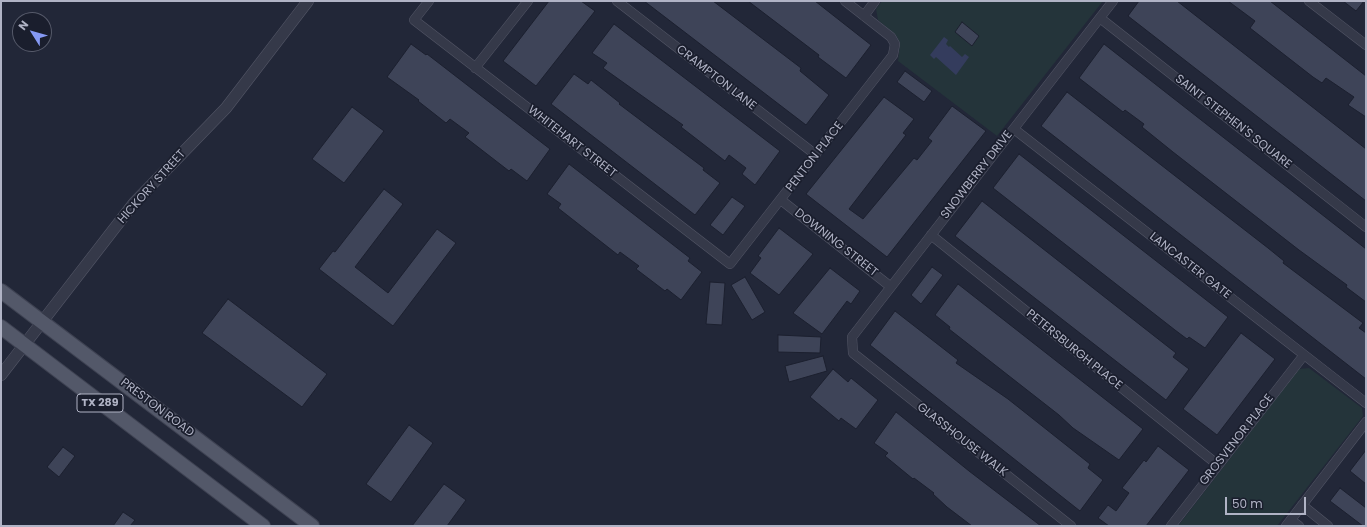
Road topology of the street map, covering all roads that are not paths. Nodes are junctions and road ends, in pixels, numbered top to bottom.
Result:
1 (308, 1) edge
2 (429, 1) edge
3 (528, 1) edge
4 (617, 1) edge
5 (845, 1) edge
6 (875, 1) edge
7 (1113, 1) edge
8 (1309, 1) edge
9 (864, 16) junction
10 (1100, 18) junction
11 (1366, 45) edge
12 (475, 68) junction
13 (1014, 129) junction
14 (816, 155) junction
15 (780, 200) junction
16 (1366, 227) edge
17 (931, 235) junction
18 (730, 264) joint
19 (891, 287) junction
20 (1, 291) edge
21 (42, 322) junction
22 (1, 327) edge
23 (25, 345) junction
24 (853, 353) joint
25 (1304, 355) junction
26 (1, 375) edge
27 (1366, 403) edge
28 (1366, 422) edge
29 (1218, 465) junction
30 (1302, 505) junction
31 (1288, 523) edge
32 (262, 526) edge
33 (312, 526) edge
34 (1071, 526) edge
35 (1170, 526) edge
36 (1299, 526) edge
37 (1328, 526) edge

1 - 21 street, HICKORY STREET
2 - 12 street, WHITEHART STREET
3 - 12 street
4 - 14 street, CRAMPTON LANE
5 - 9 street
6 - 9 street
7 - 10 street, SNOWBERRY DRIVE
8 - 11 street
9 - 14 street, PENTON PLACE
10 - 13 street, SNOWBERRY DRIVE
10 - 16 street, SAINT STEPHEN'S SQUARE
12 - 18 street, WHITEHART STREET
13 - 17 street, SNOWBERRY DRIVE
13 - 25 street, LANCASTER GATE
14 - 15 street, PENTON PLACE
15 - 18 street, PENTON PLACE
15 - 19 street, DOWNING STREET
17 - 19 street, SNOWBERRY DRIVE
17 - 29 street, PETERSBURGH PLACE
19 - 24 street, SNOWBERRY DRIVE
20 - 21 main road, PRESTON ROAD / TX 289
21 - 23 street, HICKORY STREET
21 - 33 main road, PRESTON ROAD / TX 289
22 - 23 main road, TX 289
23 - 26 street, HICKORY STREET
23 - 32 main road, TX 289
24 - 34 street, GLASSHOUSE WALK
25 - 27 street, LANCASTER GATE
25 - 29 street, GROSVENOR PLACE
28 - 30 street
29 - 35 street, GROSVENOR PLACE
30 - 31 street
30 - 37 street
31 - 36 street

